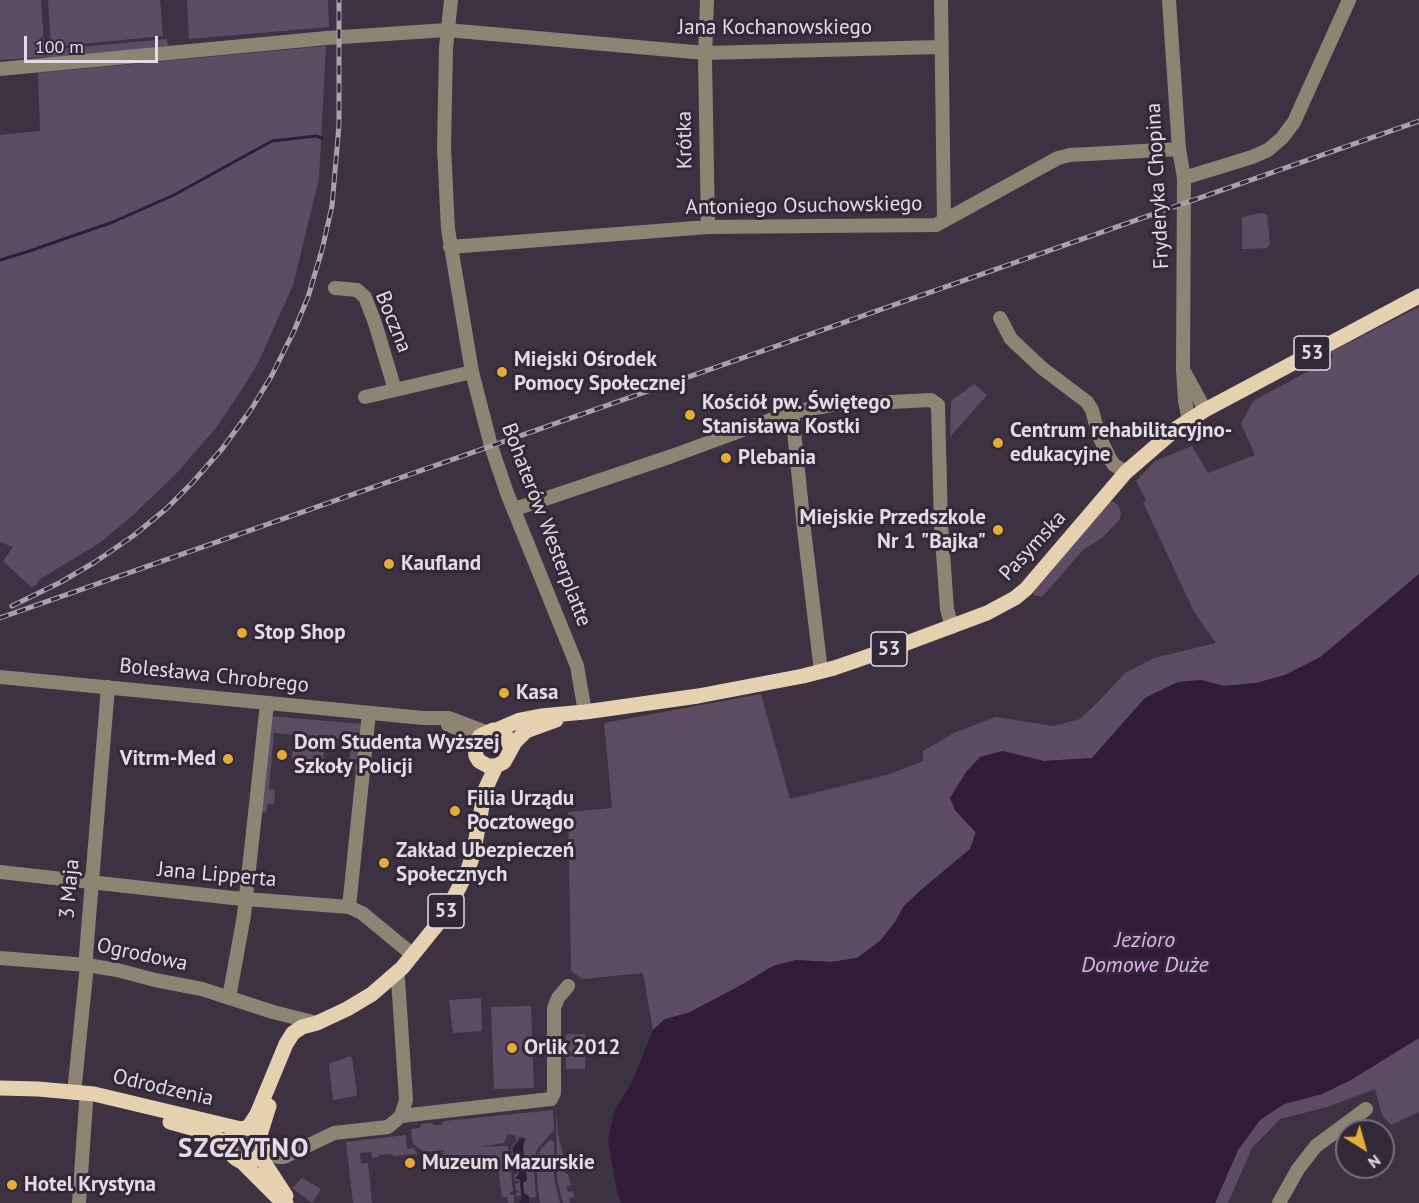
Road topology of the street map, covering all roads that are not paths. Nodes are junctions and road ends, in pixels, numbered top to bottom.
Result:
1 (451, 0) edge
2 (707, 0) edge
3 (941, 0) edge
4 (1170, 0) edge
5 (1349, 0) edge
6 (447, 30) junction
7 (940, 47) junction
8 (705, 52) junction
9 (0, 69) edge
10 (1179, 148) junction
11 (1184, 178) junction
12 (944, 221) junction
13 (708, 227) junction
14 (450, 247) junction
15 (335, 288) dead end
16 (1419, 296) edge
17 (1000, 318) dead end
18 (1183, 369) junction
19 (472, 372) junction
20 (395, 390) junction
21 (365, 397) dead end
22 (1205, 410) junction
23 (792, 412) junction
24 (1189, 420) junction
25 (1126, 472) junction
26 (515, 509) junction
27 (952, 627) junction
28 (821, 671) junction
29 (0, 677) edge
30 (108, 687) junction
31 (267, 703) junction
32 (369, 712) junction
33 (585, 712) junction
34 (423, 718) junction
35 (491, 731) junction
36 (511, 749) junction
37 (477, 753) junction
38 (496, 766) junction
39 (476, 835) junction
40 (0, 872) edge
41 (93, 882) junction
42 (246, 900) junction
43 (349, 907) junction
44 (414, 955) junction
45 (0, 958) edge
46 (87, 965) junction
47 (395, 975) junction
48 (568, 986) dead end
49 (229, 998) junction
50 (273, 1012) junction
51 (316, 1023) junction
52 (293, 1033) junction
53 (0, 1088) edge
54 (85, 1097) junction
55 (1366, 1109) dead end
56 (401, 1116) junction
57 (254, 1140) junction
58 (230, 1148) junction
59 (243, 1163) junction
60 (79, 1203) edge
61 (286, 1203) edge
62 (292, 1203) edge
63 (1279, 1203) edge

1 - 6 street, Bohaterów Westerplatte
2 - 8 street, Krótka
3 - 7 street
4 - 10 street, Fryderyka Chopina
5 - 11 street
6 - 8 street, Jana Kochanowskiego
6 - 9 street, Jana Kochanowskiego
6 - 14 street, Bohaterów Westerplatte
7 - 8 street, Jana Kochanowskiego
7 - 12 street
8 - 13 street, Krótka
10 - 11 street, Fryderyka Chopina
10 - 12 street, Antoniego Osuchowskiego
11 - 18 street, Fryderyka Chopina
12 - 13 street, Antoniego Osuchowskiego
13 - 14 street, Antoniego Osuchowskiego
14 - 19 street, Bohaterów Westerplatte
15 - 20 street, Boczna
16 - 22 main road, Pasymska / 53
17 - 25 street
18 - 22 street, Fryderyka Chopina
18 - 24 street, Fryderyka Chopina
19 - 20 street
19 - 26 street, Bohaterów Westerplatte
20 - 21 street
22 - 24 main road, Pasymska / 53
23 - 26 street
23 - 27 street
23 - 28 street
24 - 25 main road, Pasymska / 53
25 - 27 main road, Pasymska / 53
26 - 33 street, Bohaterów Westerplatte
27 - 28 main road, Pasymska / 53
28 - 33 main road, Pasymska / 53
29 - 30 street, Bolesława Chrobrego
30 - 31 street, Bolesława Chrobrego
30 - 41 street, 3 Maja
31 - 32 street, Bolesława Chrobrego
31 - 42 street
32 - 34 street, Bolesława Chrobrego
32 - 43 street
33 - 35 main road, Pasymska / 53
33 - 36 main road, Pasymska / 53
34 - 35 street, Bolesława Chrobrego
34 - 37 street, Bolesława Chrobrego
35 - 36 main road
35 - 37 main road
36 - 38 main road, 53
37 - 38 main road
37 - 39 main road, 53
38 - 39 main road, 53
39 - 44 main road, 53
40 - 41 street, Jana Lipperta
41 - 42 street, Jana Lipperta
41 - 46 street, 3 Maja
42 - 43 street, Jana Lipperta
42 - 49 street
43 - 44 street, Jana Lipperta
44 - 47 main road, 53
45 - 46 street, Ogrodowa
46 - 49 street, Ogrodowa
46 - 54 street, 3 Maja
47 - 51 main road, 53
47 - 56 street
48 - 56 street
49 - 50 street, Ogrodowa
50 - 51 street, Ogrodowa
50 - 52 street, Ogrodowa
51 - 52 main road, 53
51 - 57 main road, 53
52 - 57 main road, 53
53 - 54 main road, Odrodzenia
54 - 57 main road, Odrodzenia
54 - 58 main road, Odrodzenia
54 - 60 street, 3 Maja
55 - 63 street
56 - 57 street
57 - 58 main road, 53
57 - 59 main road
57 - 62 main road
58 - 59 main road, Odrodzenia
59 - 61 main road, Odrodzenia

